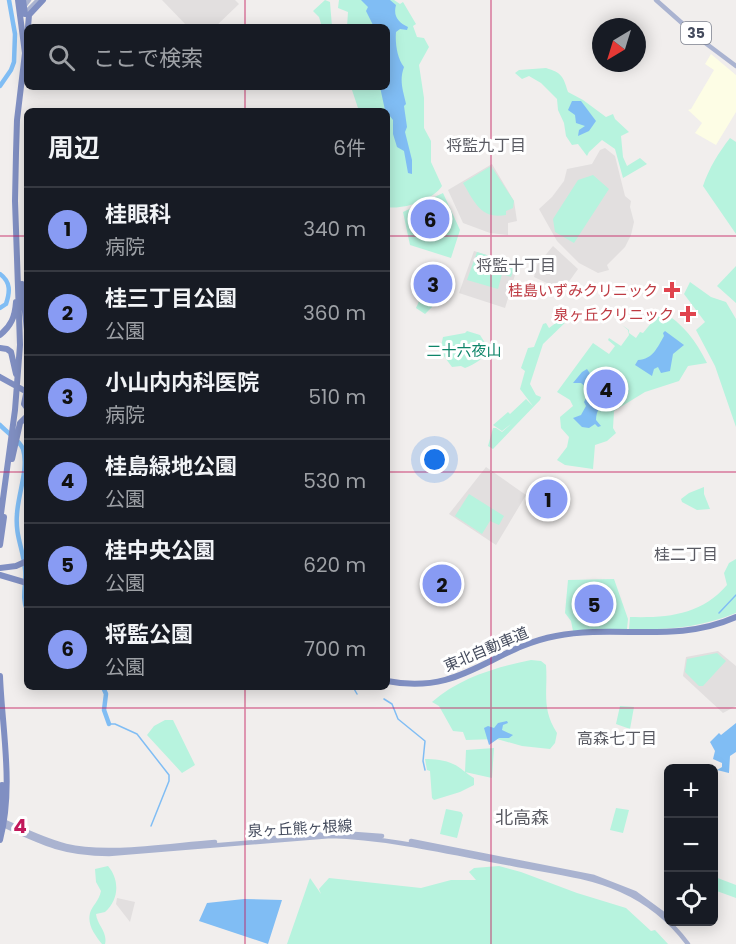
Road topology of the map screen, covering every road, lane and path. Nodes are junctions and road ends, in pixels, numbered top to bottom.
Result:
1 (20, 0) edge
2 (31, 0) edge
3 (38, 0) edge
4 (43, 0) edge
5 (656, 0) edge
6 (22, 13) junction
7 (24, 24) edge
8 (28, 24) edge
9 (24, 44) edge
10 (736, 66) edge
11 (24, 68) edge
12 (24, 90) edge
13 (15, 201) junction
14 (18, 269) junction
15 (22, 281) junction
16 (24, 301) edge
17 (0, 335) edge
18 (0, 348) edge
19 (0, 376) edge
20 (24, 388) edge
21 (15, 410) junction
22 (24, 419) edge
23 (14, 439) junction
24 (0, 521) edge
25 (0, 545) edge
26 (24, 562) edge
27 (0, 568) edge
28 (0, 577) edge
29 (24, 585) edge
30 (736, 619) edge
31 (0, 676) edge
32 (390, 683) edge
33 (0, 732) edge
34 (2, 824) edge
35 (0, 840) edge
36 (664, 914) edge
37 (676, 926) edge
38 (690, 944) edge

1 - 6 highway
2 - 6 main road
2 - 13 main road
3 - 6 main road
4 - 8 highway
5 - 10 main road, 35
6 - 7 highway
6 - 9 highway
11 - 13 highway
12 - 15 highway
13 - 14 highway
14 - 17 highway
14 - 21 highway
15 - 16 highway
15 - 23 highway
18 - 21 highway
19 - 20 highway
21 - 23 highway
22 - 23 highway
23 - 24 highway
23 - 25 highway
26 - 27 highway
28 - 29 highway
30 - 32 highway, 東北自動車道
31 - 34 highway
33 - 34 highway
34 - 35 highway
34 - 36 main road, 泉ヶ丘熊ヶ根線
34 - 38 main road, 泉ヶ丘熊ヶ根線
37 - 38 main road, 泉ヶ丘熊ヶ根線

